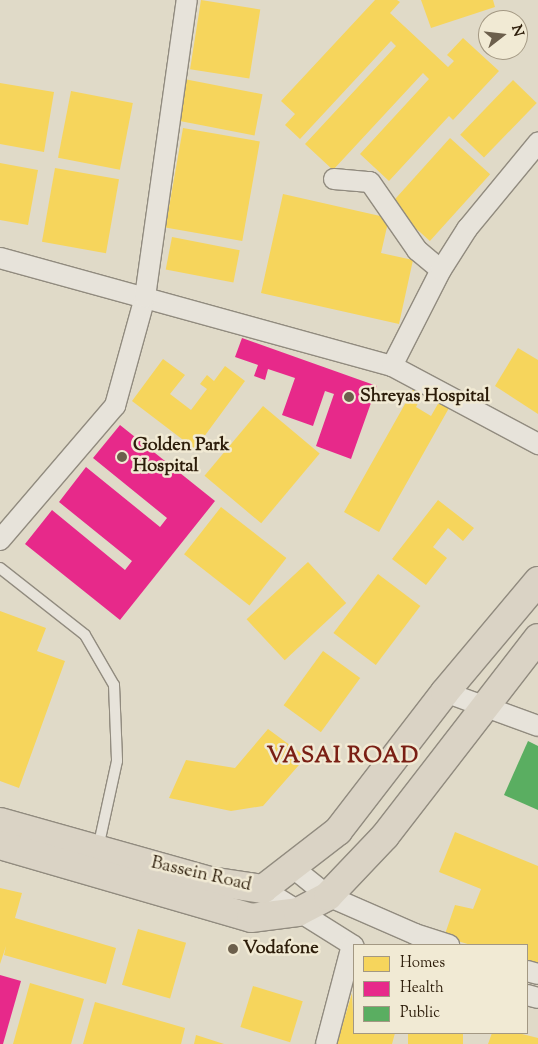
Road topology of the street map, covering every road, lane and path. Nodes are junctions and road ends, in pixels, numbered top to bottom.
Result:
1 (187, 0) edge
2 (538, 143) edge
3 (334, 179) dead end
4 (0, 258) edge
5 (440, 270) junction
6 (145, 297) junction
7 (392, 366) junction
8 (538, 444) edge
9 (0, 540) edge
10 (0, 568) edge
11 (538, 581) edge
12 (538, 638) edge
13 (445, 692) junction
14 (486, 706) junction
15 (538, 726) edge
16 (0, 822) edge
17 (0, 845) edge
18 (98, 849) junction
19 (292, 867) junction
20 (263, 889) junction
21 (328, 896) junction
22 (298, 912) junction
23 (446, 944) edge
24 (353, 945) edge
25 (326, 1044) edge

1 - 6 street
2 - 5 street
3 - 5 street
4 - 6 street
5 - 7 street
6 - 7 street
6 - 9 street
7 - 8 street
10 - 18 lane
11 - 13 main road, Bassein Road
12 - 14 main road, Bassein Road
13 - 14 street
13 - 19 main road, Bassein Road
14 - 15 street
14 - 21 main road, Bassein Road
16 - 18 main road, Bassein Road
17 - 22 main road, Bassein Road
18 - 20 main road, Bassein Road
19 - 20 main road, Bassein Road
19 - 21 street
20 - 22 street
21 - 22 main road, Bassein Road
21 - 23 street
22 - 24 street
24 - 25 street

